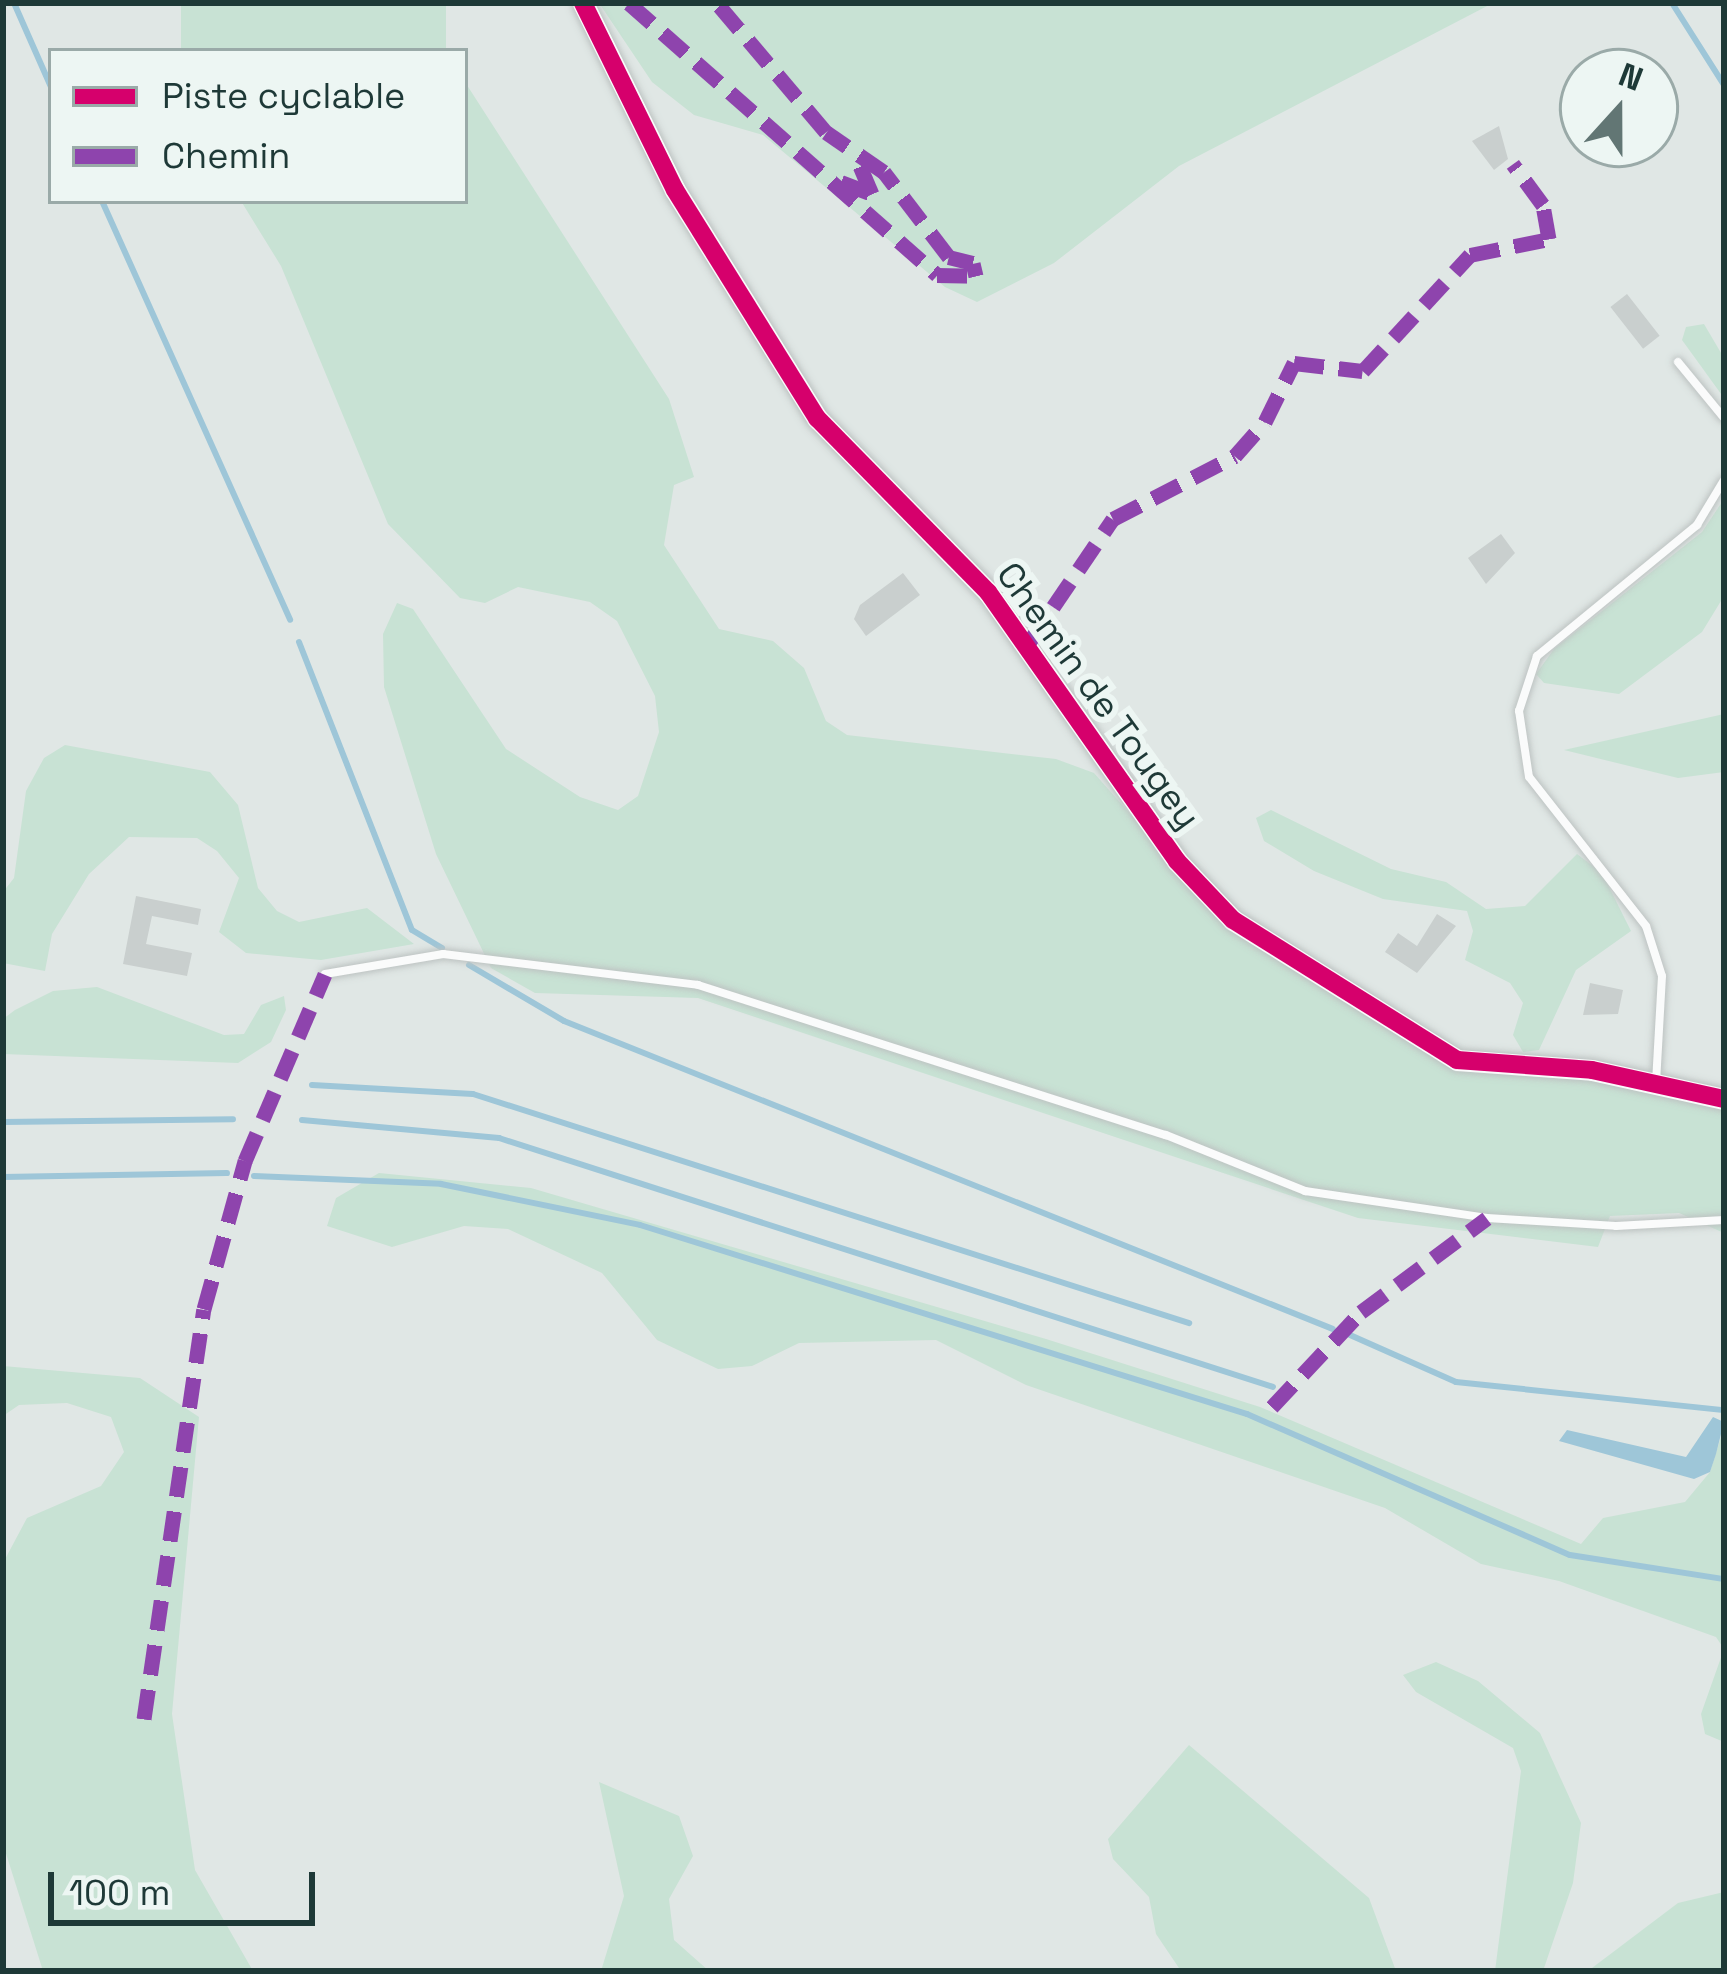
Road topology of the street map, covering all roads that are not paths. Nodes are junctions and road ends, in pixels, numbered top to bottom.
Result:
1 (583, 3) edge
2 (1678, 362) dead end
3 (1724, 418) edge
4 (1724, 481) edge
5 (325, 974) dead end
6 (1656, 1089) junction
7 (1724, 1099) edge
8 (1724, 1220) edge

1 - 6 street, Chemin de Tougey
2 - 3 lane
4 - 6 lane
5 - 8 lane
6 - 7 street, Chemin de Tougey

